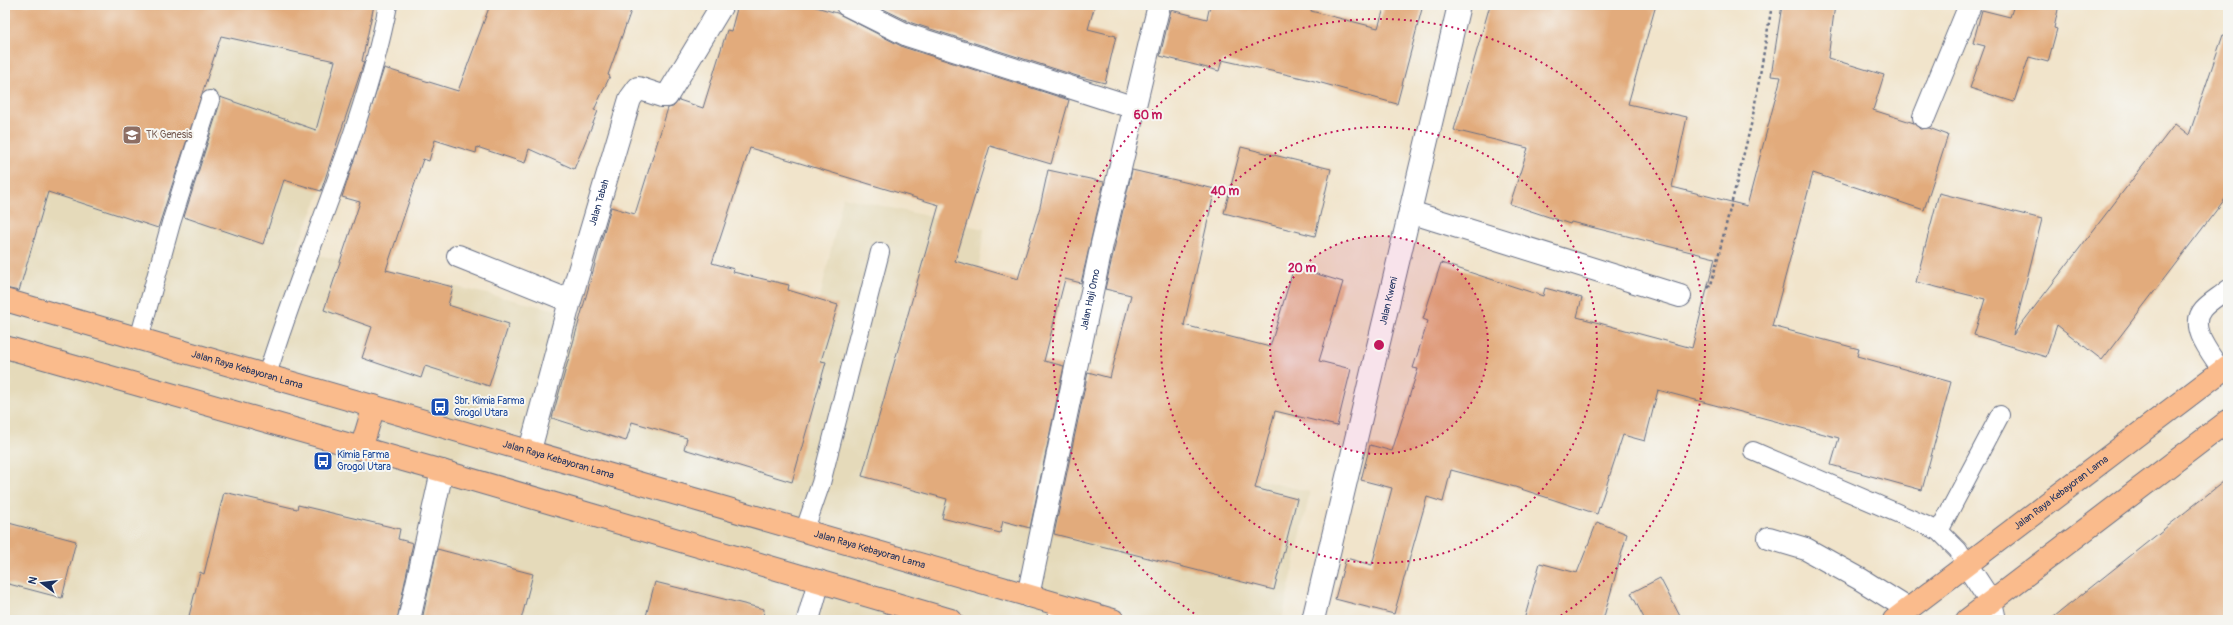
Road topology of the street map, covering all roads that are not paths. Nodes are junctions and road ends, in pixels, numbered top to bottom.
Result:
1 (388, 5) edge
2 (722, 5) edge
3 (847, 5) edge
4 (1159, 5) edge
5 (1459, 5) edge
6 (1970, 5) edge
7 (210, 100) dead end
8 (1135, 108) junction
9 (1924, 117) dead end
10 (1410, 212) junction
11 (880, 252) dead end
12 (458, 256) dead end
13 (2228, 290) edge
14 (1680, 296) road end
15 (5, 300) edge
16 (570, 301) junction
17 (139, 339) junction
18 (5, 347) edge
19 (2225, 368) edge
20 (267, 375) junction
21 (374, 406) junction
22 (2000, 415) dead end
23 (2228, 421) edge
24 (361, 449) junction
25 (530, 450) junction
26 (1753, 451) dead end
27 (442, 471) junction
28 (1939, 531) junction
29 (804, 532) junction
30 (1769, 538) dead end
31 (1966, 564) junction
32 (819, 580) junction
33 (1028, 596) junction
34 (1993, 611) edge
35 (1060, 613) edge
36 (1901, 615) edge
37 (409, 620) edge
38 (808, 620) edge
39 (951, 620) edge
40 (1112, 620) edge
41 (1313, 620) edge
42 (1967, 620) edge

1 - 20 lane
2 - 16 street, Jalan Tabah
3 - 8 street
4 - 8 street, Jalan Haji Omo
5 - 10 street, Jalan Kweni
6 - 9 street
7 - 17 lane
8 - 33 street, Jalan Haji Omo
10 - 14 street
10 - 41 street, Jalan Kweni
11 - 29 lane
12 - 16 street
13 - 19 lane
15 - 17 main road, Jalan Raya Kebayoran Lama
16 - 25 street, Jalan Tabah
17 - 20 main road, Jalan Raya Kebayoran Lama
18 - 24 main road
19 - 31 main road, Jalan Raya Kebayoran Lama
20 - 21 main road, Jalan Raya Kebayoran Lama
21 - 24 main road
21 - 25 main road, Jalan Raya Kebayoran Lama
22 - 28 lane
23 - 34 main road
24 - 27 main road
25 - 29 main road, Jalan Raya Kebayoran Lama
26 - 28 lane
27 - 32 main road
27 - 37 street
28 - 31 lane
29 - 33 main road, Jalan Raya Kebayoran Lama
30 - 36 street
31 - 34 street
31 - 36 main road, Jalan Raya Kebayoran Lama
32 - 38 street
32 - 39 main road
33 - 35 main road, Jalan Raya Kebayoran Lama
34 - 42 main road
35 - 40 main road, Jalan Raya Kebayoran Lama

